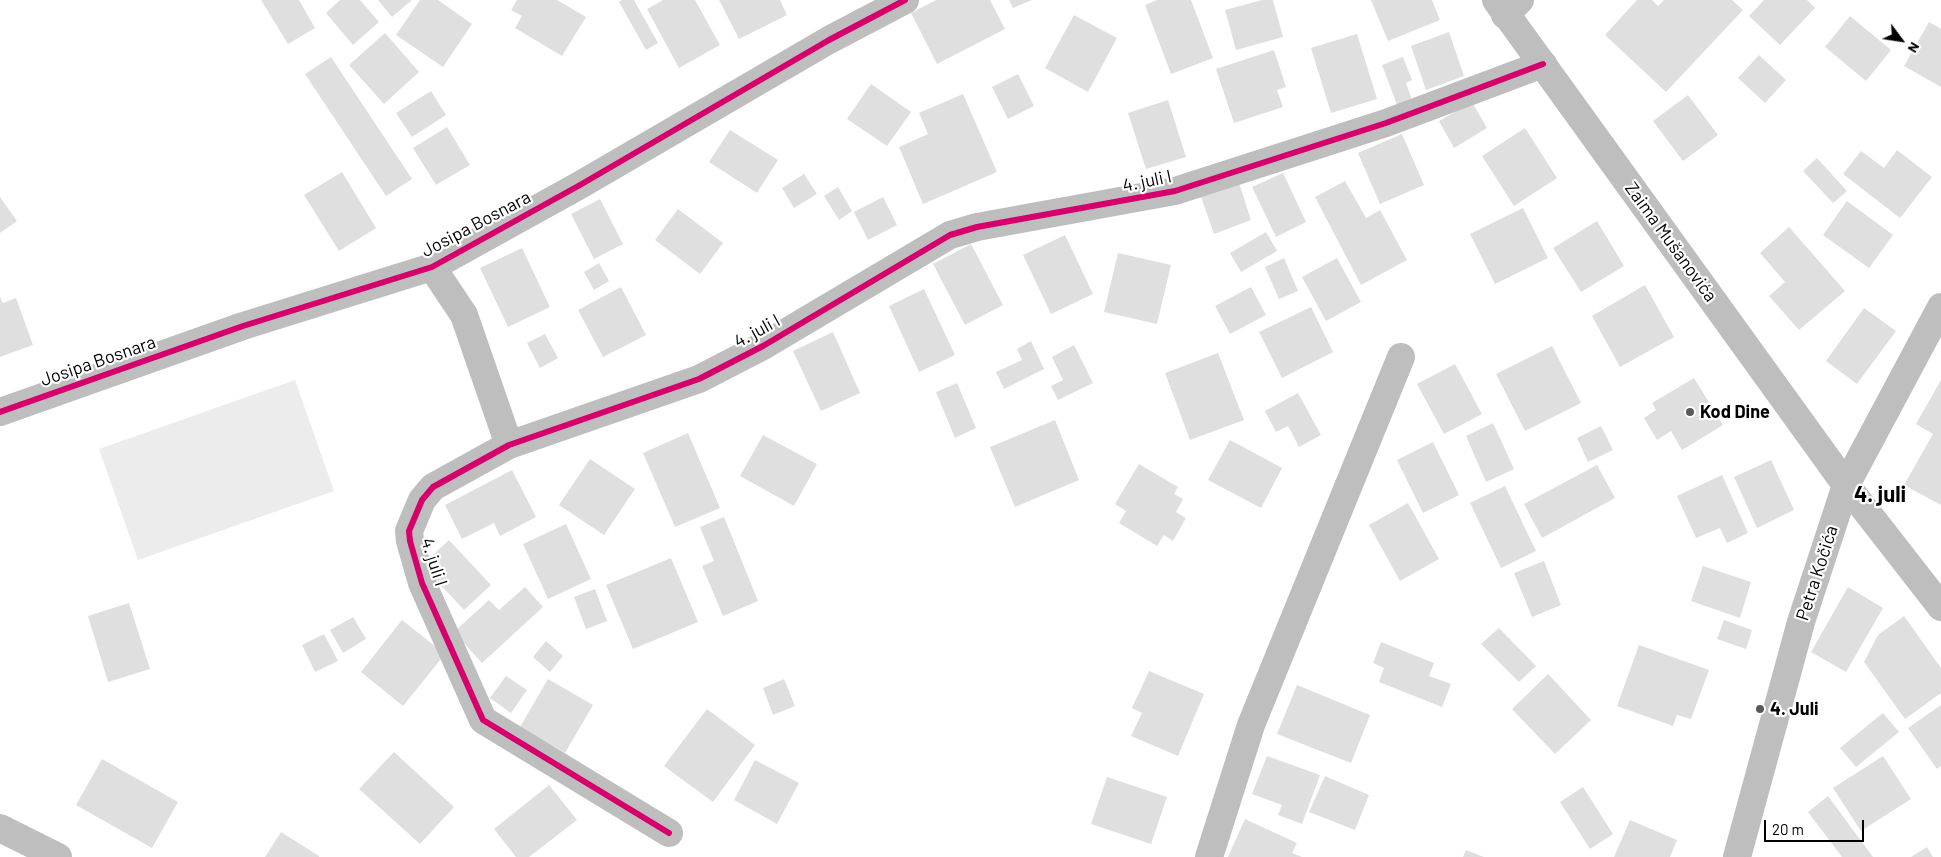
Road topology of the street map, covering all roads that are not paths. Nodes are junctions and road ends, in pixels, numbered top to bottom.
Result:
1 (905, 0) edge
2 (1507, 5) edge
3 (1543, 64) junction
4 (432, 267) junction
5 (1941, 307) edge
6 (1401, 357) dead end
7 (0, 412) edge
8 (509, 445) junction
9 (1846, 485) junction
10 (1941, 607) edge
11 (0, 828) edge
12 (670, 833) dead end
13 (58, 857) edge
14 (1209, 857) edge
15 (1737, 857) edge

1 - 4 street, Josipa Bosnara
2 - 3 street, Zaima Mušanovića
3 - 8 street, 4. juli I
3 - 9 street, Zaima Mušanovića
4 - 7 street, Josipa Bosnara
4 - 8 street
5 - 9 street, Petra Kočića
6 - 14 street
8 - 12 street, 4. juli I
9 - 10 street, Zaima Mušanovića
9 - 15 street, Petra Kočića
11 - 13 street

